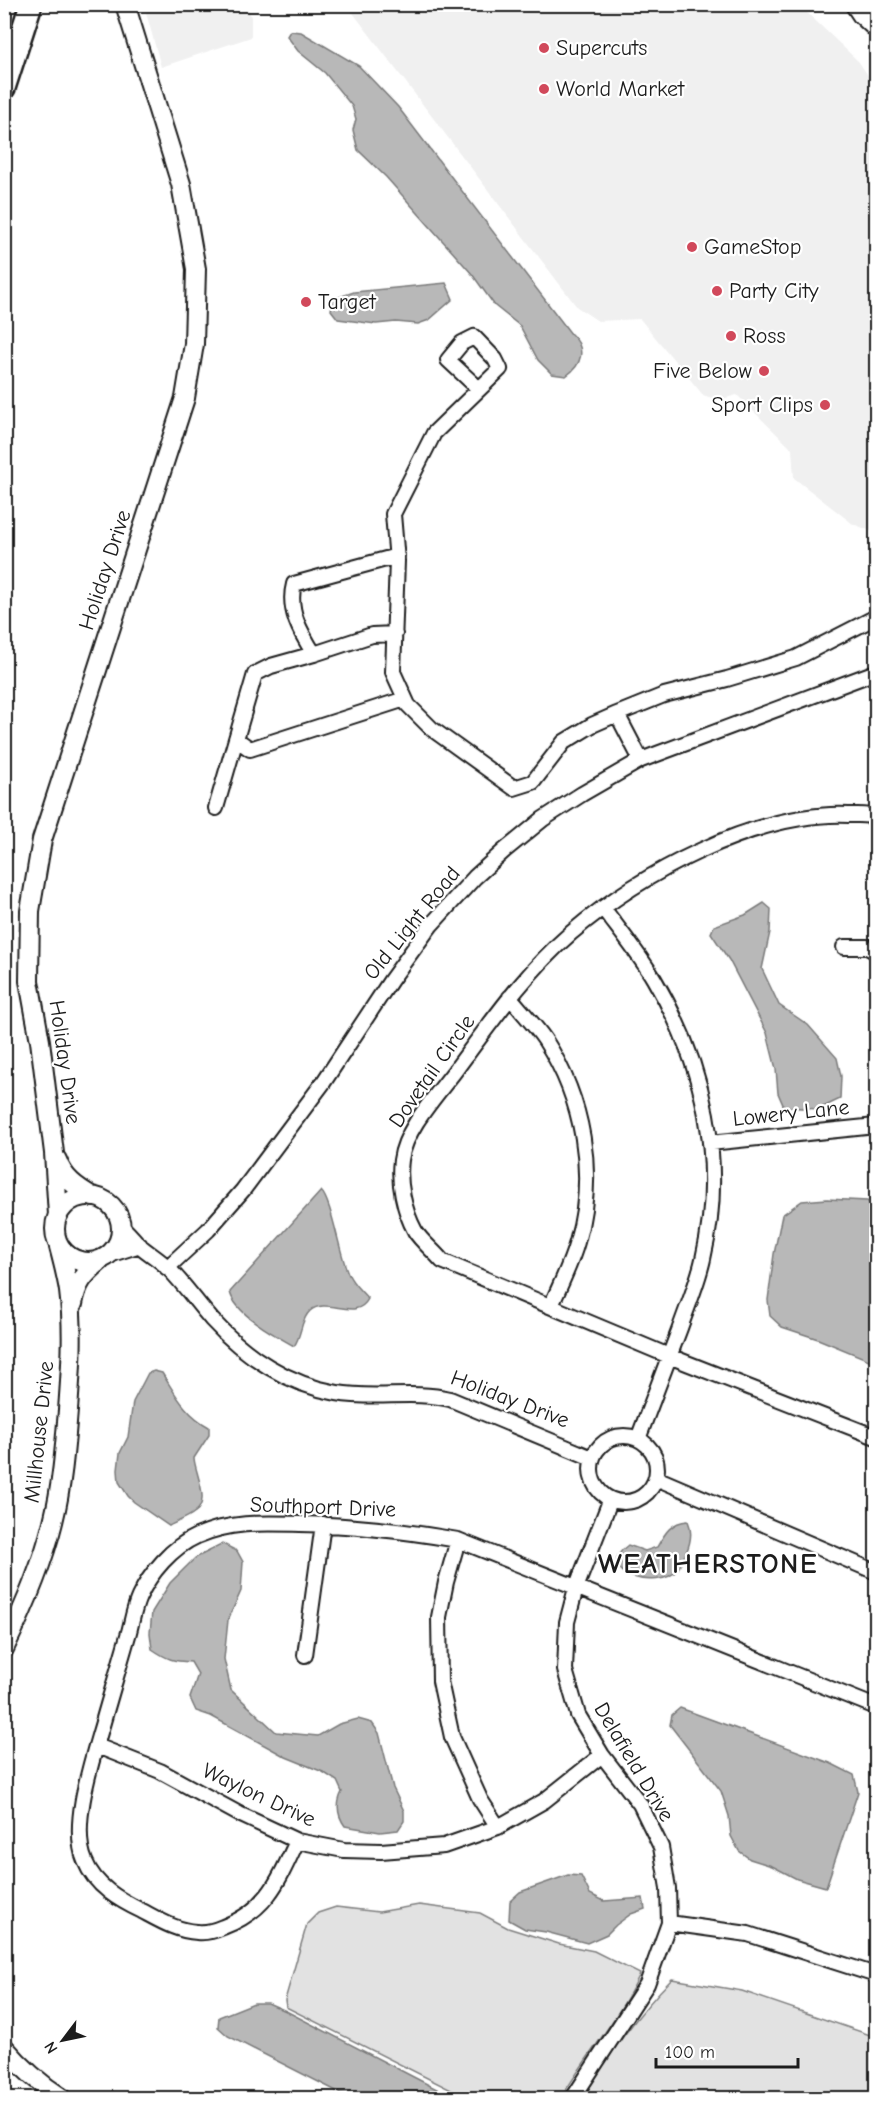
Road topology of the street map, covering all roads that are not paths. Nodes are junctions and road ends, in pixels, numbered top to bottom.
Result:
1 (31, 4) edge
2 (125, 4) edge
3 (852, 4) edge
4 (860, 4) edge
5 (876, 17) edge
6 (876, 31) edge
7 (4, 88) edge
8 (479, 389) dead end
9 (397, 556) junction
10 (876, 617) edge
11 (395, 634) junction
12 (314, 654) junction
13 (876, 672) edge
14 (405, 699) junction
15 (617, 714) junction
16 (236, 739) junction
17 (641, 760) junction
18 (216, 808) dead end
19 (876, 817) edge
20 (603, 908) junction
21 (844, 948) dead end
22 (876, 952) edge
23 (510, 997) junction
24 (876, 1126) edge
25 (710, 1143) junction
26 (54, 1153) junction
27 (93, 1197) junction
28 (58, 1215) junction
29 (120, 1225) junction
30 (140, 1245) junction
31 (59, 1247) junction
32 (104, 1258) junction
33 (167, 1268) junction
34 (551, 1306) junction
35 (71, 1312) junction
36 (669, 1356) junction
37 (876, 1437) edge
38 (638, 1439) junction
39 (592, 1458) junction
40 (656, 1478) junction
41 (610, 1501) junction
42 (322, 1524) junction
43 (458, 1540) junction
44 (876, 1572) edge
45 (576, 1588) junction
46 (4, 1649) edge
47 (305, 1655) dead end
48 (876, 1707) edge
49 (97, 1746) junction
50 (602, 1755) junction
51 (498, 1827) junction
52 (297, 1840) junction
53 (669, 1923) junction
54 (875, 1971) edge
55 (4, 2047) edge
56 (62, 2098) edge
57 (573, 2098) edge

1 - 7 highway
2 - 26 main road, Holiday Drive
3 - 6 street
4 - 5 street
8 - 9 street
9 - 11 street
9 - 12 street
10 - 15 street
11 - 12 street
11 - 14 street
12 - 16 street
13 - 17 street, Old Light Road
14 - 15 street
14 - 16 street
15 - 17 street
16 - 18 street
17 - 33 street, Old Light Road
19 - 20 street, Dovetail Circle
20 - 23 street, Dovetail Circle
20 - 25 street
21 - 22 street
23 - 34 street
23 - 34 street, Dovetail Circle
24 - 25 street, Lowery Lane
25 - 36 street
26 - 27 main road, Holiday Drive
26 - 28 main road, Holiday Drive
27 - 28 main road
27 - 29 main road
28 - 31 main road
29 - 30 street, Holiday Drive
29 - 32 main road
30 - 32 street
30 - 33 street, Holiday Drive
31 - 32 main road
31 - 35 main road, Millhouse Drive
32 - 35 main road
33 - 39 street, Holiday Drive
34 - 36 street, Dovetail Circle
35 - 46 main road, Millhouse Drive
36 - 37 street, Dovetail Circle
36 - 38 street
38 - 39 street
38 - 40 street
39 - 41 street
40 - 41 street
40 - 44 street
41 - 45 street, Delafield Drive
42 - 43 street, Southport Drive
42 - 47 street
42 - 49 street, Southport Drive
43 - 45 street, Southport Drive
43 - 51 street
45 - 48 street, Southport Drive
45 - 50 street, Delafield Drive
49 - 52 street, Waylon Drive
49 - 52 street, Southport Drive
50 - 51 street, Waylon Drive
50 - 53 street, Delafield Drive
51 - 52 street, Waylon Drive
53 - 54 street
53 - 57 street, Delafield Drive
55 - 56 main road

